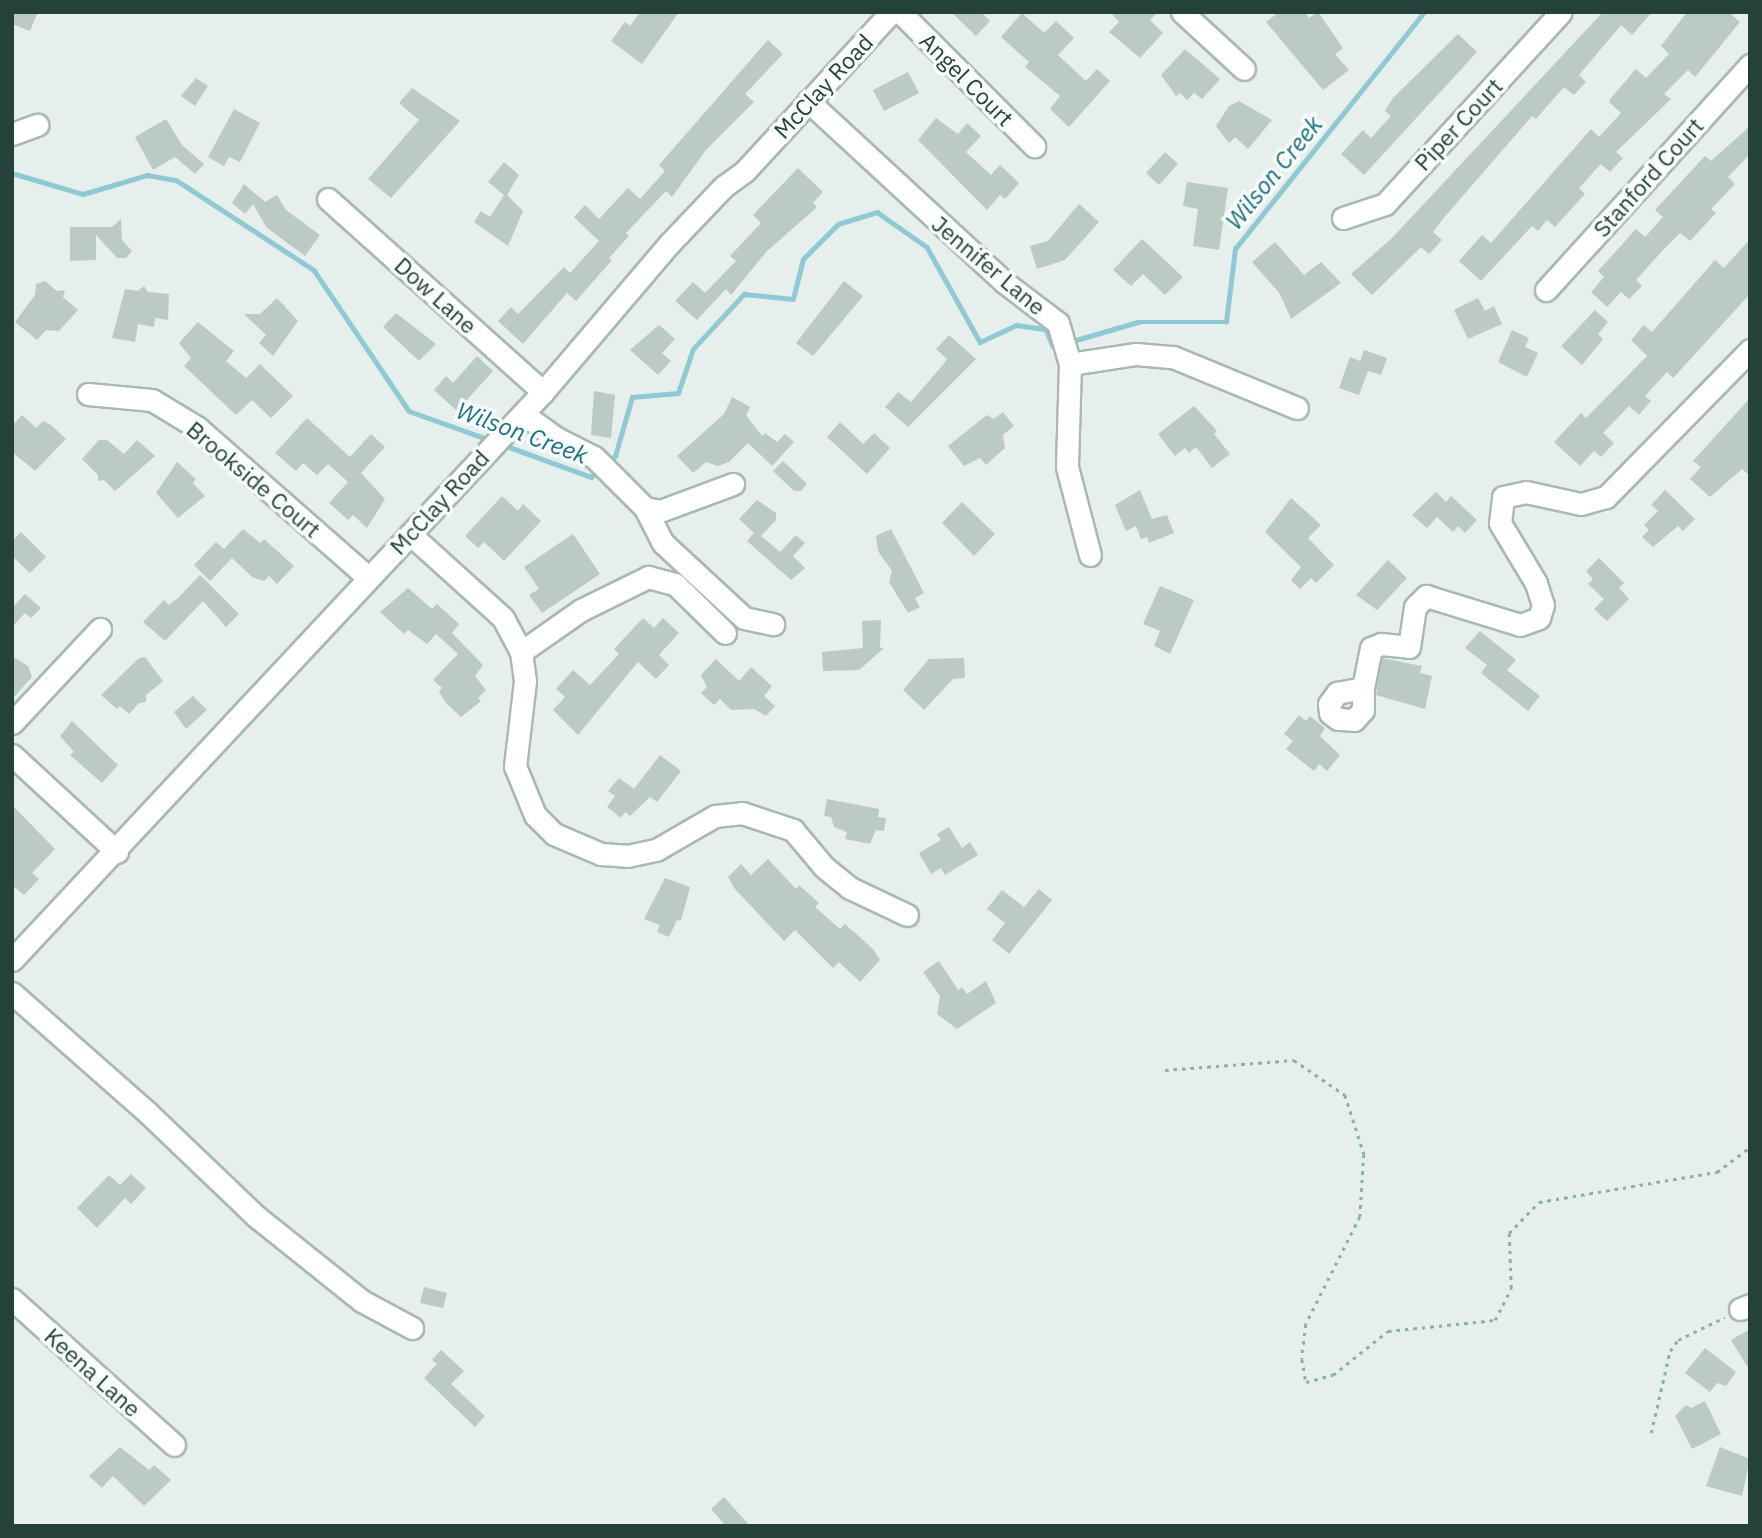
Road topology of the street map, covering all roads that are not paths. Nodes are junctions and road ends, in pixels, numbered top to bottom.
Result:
1 (891, 12) edge
2 (900, 12) edge
3 (1182, 12) edge
4 (1561, 12) edge
5 (1750, 65) edge
6 (1244, 69) dead end
7 (808, 101) junction
8 (37, 125) dead end
9 (12, 134) edge
10 (1034, 146) dead end
11 (328, 199) dead end
12 (1343, 218) dead end
13 (1546, 289) dead end
14 (1750, 350) edge
15 (1068, 359) junction
16 (543, 392) junction
17 (88, 394) dead end
18 (1297, 408) dead end
19 (523, 414) junction
20 (733, 484) dead end
21 (645, 508) junction
22 (410, 534) junction
23 (1090, 555) dead end
24 (369, 578) junction
25 (773, 624) dead end
26 (100, 629) dead end
27 (725, 632) dead end
28 (521, 652) junction
29 (1363, 688) dead end
30 (12, 723) edge
31 (12, 755) edge
32 (117, 852) junction
33 (907, 915) dead end
34 (12, 960) edge
35 (12, 993) edge
36 (12, 1298) edge
37 (412, 1328) dead end
38 (174, 1445) dead end

1 - 7 street, McClay Road
2 - 10 street, Angel Court
3 - 6 street
4 - 12 street, Piper Court
5 - 13 street, Stanford Court
7 - 15 street, Jennifer Lane
7 - 16 street, McClay Road
8 - 9 street
11 - 16 street, Dow Lane
14 - 29 street
15 - 18 street
15 - 23 street, Jennifer Lane
16 - 19 street, McClay Road
17 - 24 street, Brookside Court
19 - 21 street
19 - 22 street, McClay Road
20 - 21 street
21 - 25 street
22 - 24 street, McClay Road
22 - 28 street
24 - 32 street, McClay Road
26 - 30 street
27 - 28 street
28 - 33 street
31 - 32 street
32 - 34 street, McClay Road
35 - 37 street
36 - 38 street, Keena Lane

